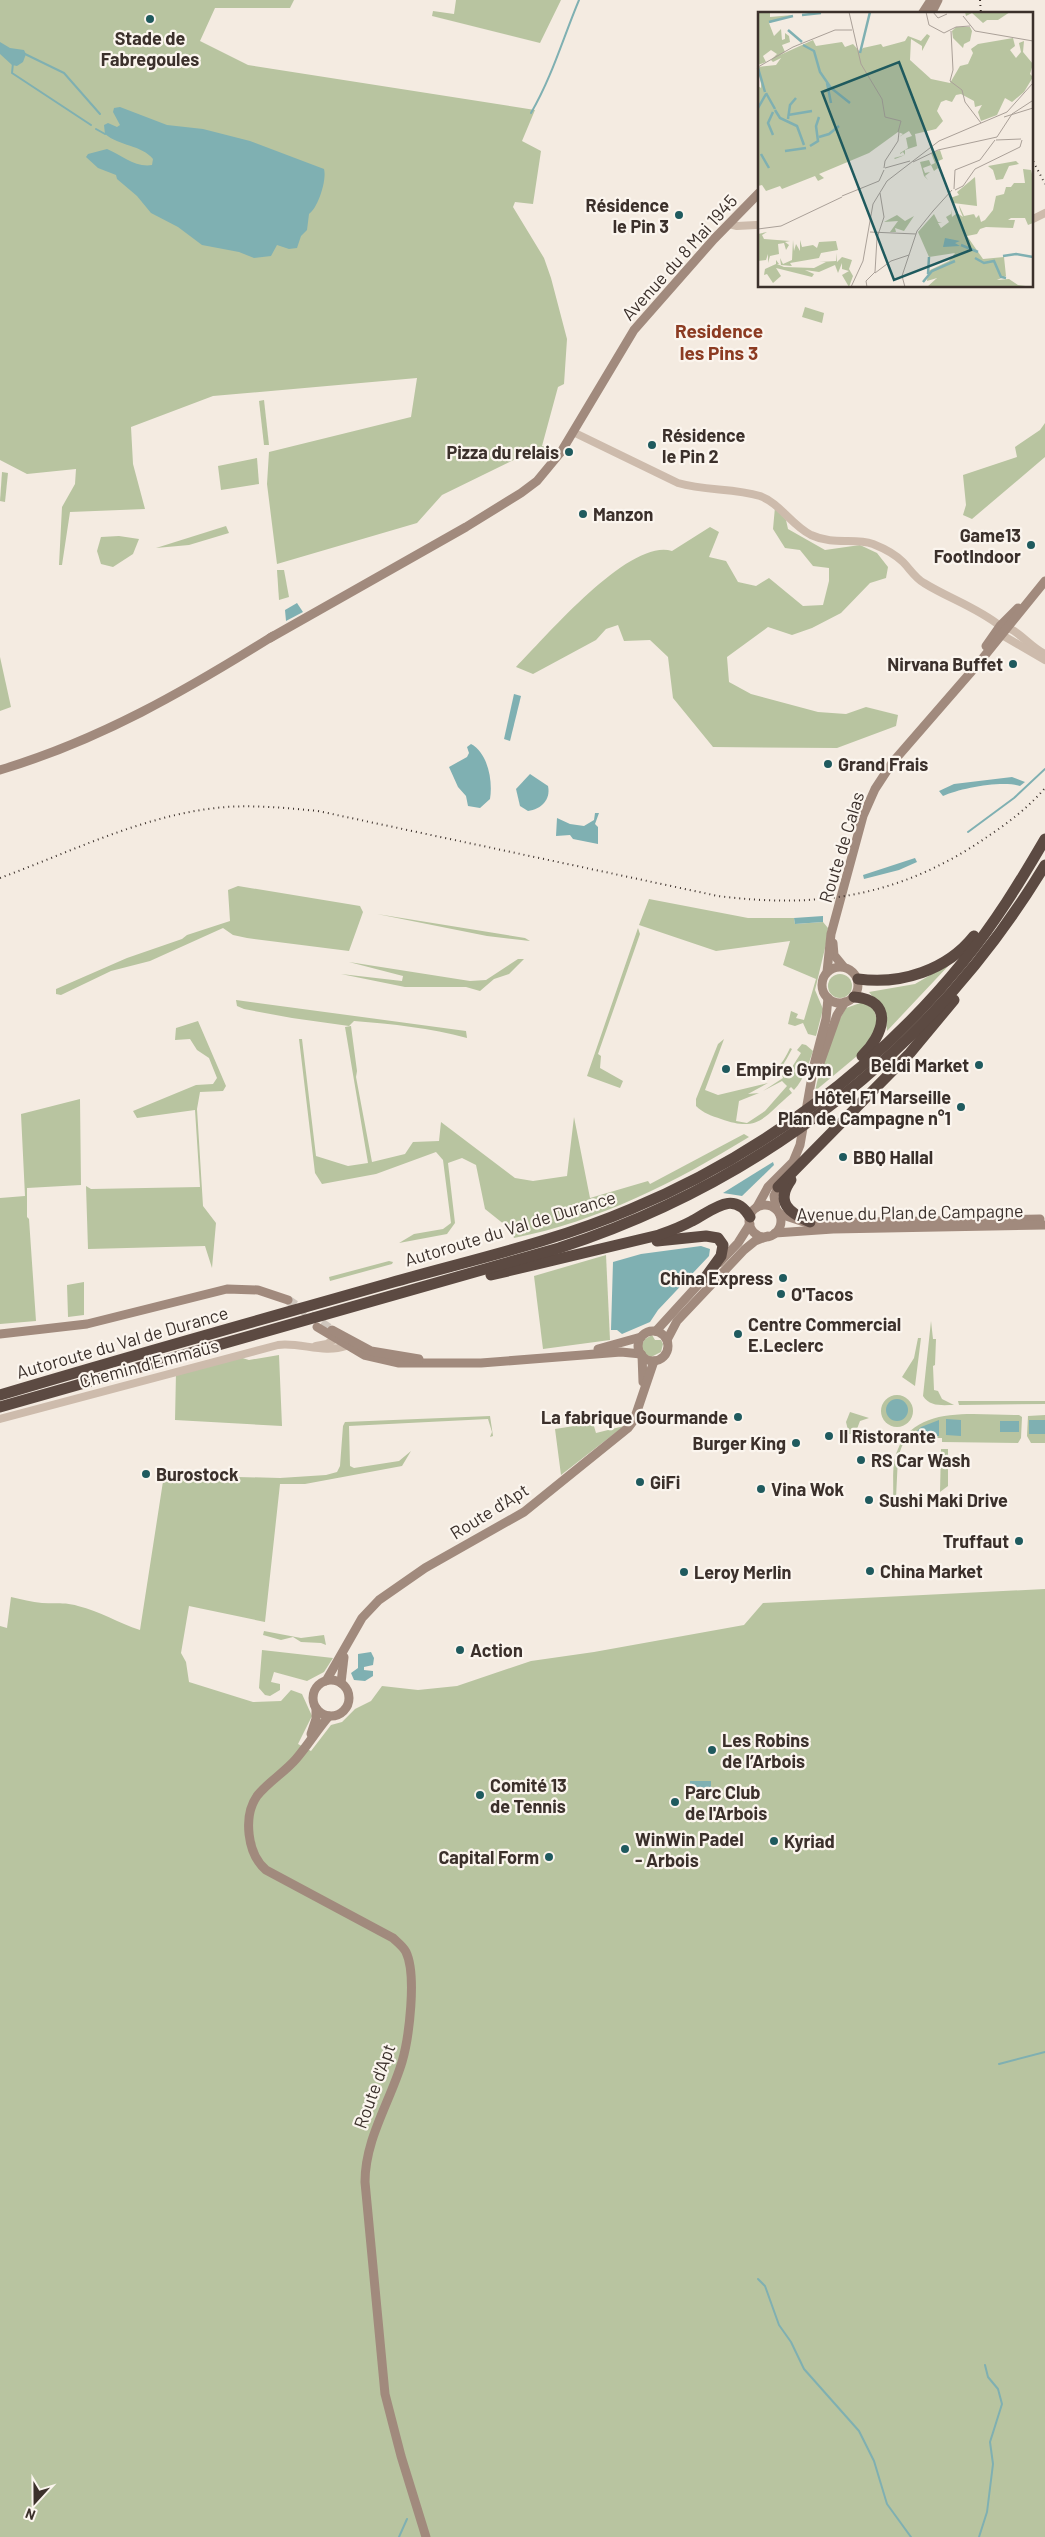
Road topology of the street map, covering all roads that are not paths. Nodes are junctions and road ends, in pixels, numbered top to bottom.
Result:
1 (931, 0) edge
2 (938, 0) edge
3 (923, 12) edge
4 (931, 12) edge
5 (758, 194) edge
6 (1045, 213) edge
7 (737, 215) junction
8 (1032, 220) edge
9 (729, 224) junction
10 (758, 225) edge
11 (573, 432) junction
12 (1044, 582) edge
13 (1003, 629) junction
14 (1045, 654) edge
15 (1045, 660) edge
16 (0, 770) edge
17 (1045, 839) edge
18 (1045, 865) edge
19 (1018, 886) junction
20 (834, 928) junction
21 (986, 951) junction
22 (842, 966) junction
23 (827, 972) junction
24 (858, 979) junction
25 (828, 998) junction
26 (849, 1000) junction
27 (811, 1087) junction
28 (807, 1113) junction
29 (799, 1167) junction
30 (784, 1173) junction
31 (778, 1187) junction
32 (757, 1207) junction
33 (778, 1212) junction
34 (1045, 1219) edge
35 (750, 1221) junction
36 (810, 1222) junction
37 (1045, 1225) edge
38 (772, 1234) junction
39 (596, 1250) junction
40 (705, 1278) junction
41 (286, 1302) tunnel mouth
42 (332, 1312) junction
43 (317, 1327) dead end
44 (656, 1331) junction
45 (0, 1334) edge
46 (334, 1335) junction
47 (641, 1337) junction
48 (667, 1340) junction
49 (307, 1346) junction
50 (346, 1346) junction
51 (565, 1355) junction
52 (641, 1355) junction
53 (654, 1361) junction
54 (481, 1363) junction
55 (642, 1392) junction
56 (0, 1395) edge
57 (0, 1407) edge
58 (0, 1419) edge
59 (345, 1650) junction
60 (326, 1680) junction
61 (341, 1683) junction
62 (316, 1708) junction
63 (329, 1716) junction
64 (306, 1746) junction
65 (426, 2537) edge

1 - 3 main road
2 - 4 main road
5 - 7 main road, Avenue du 8 Mai 1945
6 - 8 street
7 - 9 main road, Avenue du 8 Mai 1945
7 - 10 street
9 - 10 street
9 - 11 main road, Avenue du 8 Mai 1945
11 - 13 street
11 - 16 main road, Avenue du 8 Mai 1945
12 - 13 main road, Route de Calas
13 - 14 street
13 - 15 street
13 - 20 main road, Route de Calas
17 - 19 highway, Autoroute du Val de Durance
18 - 21 highway, Autoroute du Val de Durance
19 - 24 highway
19 - 28 highway, Autoroute du Val de Durance
20 - 22 main road, Route de Calas
20 - 23 main road, Route de Calas
21 - 28 highway, Autoroute du Val de Durance
21 - 29 highway
22 - 23 main road
22 - 24 main road
23 - 25 main road
24 - 26 main road
25 - 26 main road
25 - 27 main road
26 - 27 main road
26 - 28 highway
27 - 30 main road
28 - 42 highway, Autoroute du Val de Durance
28 - 56 highway, Autoroute du Val de Durance
29 - 31 highway
29 - 36 highway
30 - 31 main road
30 - 32 main road
31 - 33 main road
32 - 33 main road
32 - 35 main road
33 - 36 main road, Avenue du Plan de Campagne
33 - 38 main road
34 - 36 main road, Avenue du Plan de Campagne
35 - 38 main road
35 - 39 highway
35 - 40 main road
37 - 38 main road, Avenue du Plan de Campagne
38 - 48 main road
39 - 40 highway
39 - 42 highway
40 - 44 main road
41 - 45 main road
42 - 57 highway, Autoroute du Val de Durance
43 - 46 main road
44 - 47 main road
44 - 48 main road
46 - 49 street
46 - 50 main road
46 - 54 main road
47 - 51 main road
47 - 52 main road
48 - 53 main road
49 - 50 street
49 - 58 street, Chemin d'Emmaüs
50 - 54 main road
51 - 52 main road
51 - 54 main road
52 - 53 main road
52 - 55 main road, Route d'Apt
53 - 55 main road, Route d'Apt
55 - 59 main road, Route d'Apt
59 - 60 main road, Route d'Apt
59 - 61 main road, Route d'Apt
60 - 61 main road
60 - 62 main road
61 - 63 main road
62 - 63 main road
62 - 64 main road, Route d'Apt
63 - 64 main road, Route d'Apt
64 - 65 main road, Route d'Apt

